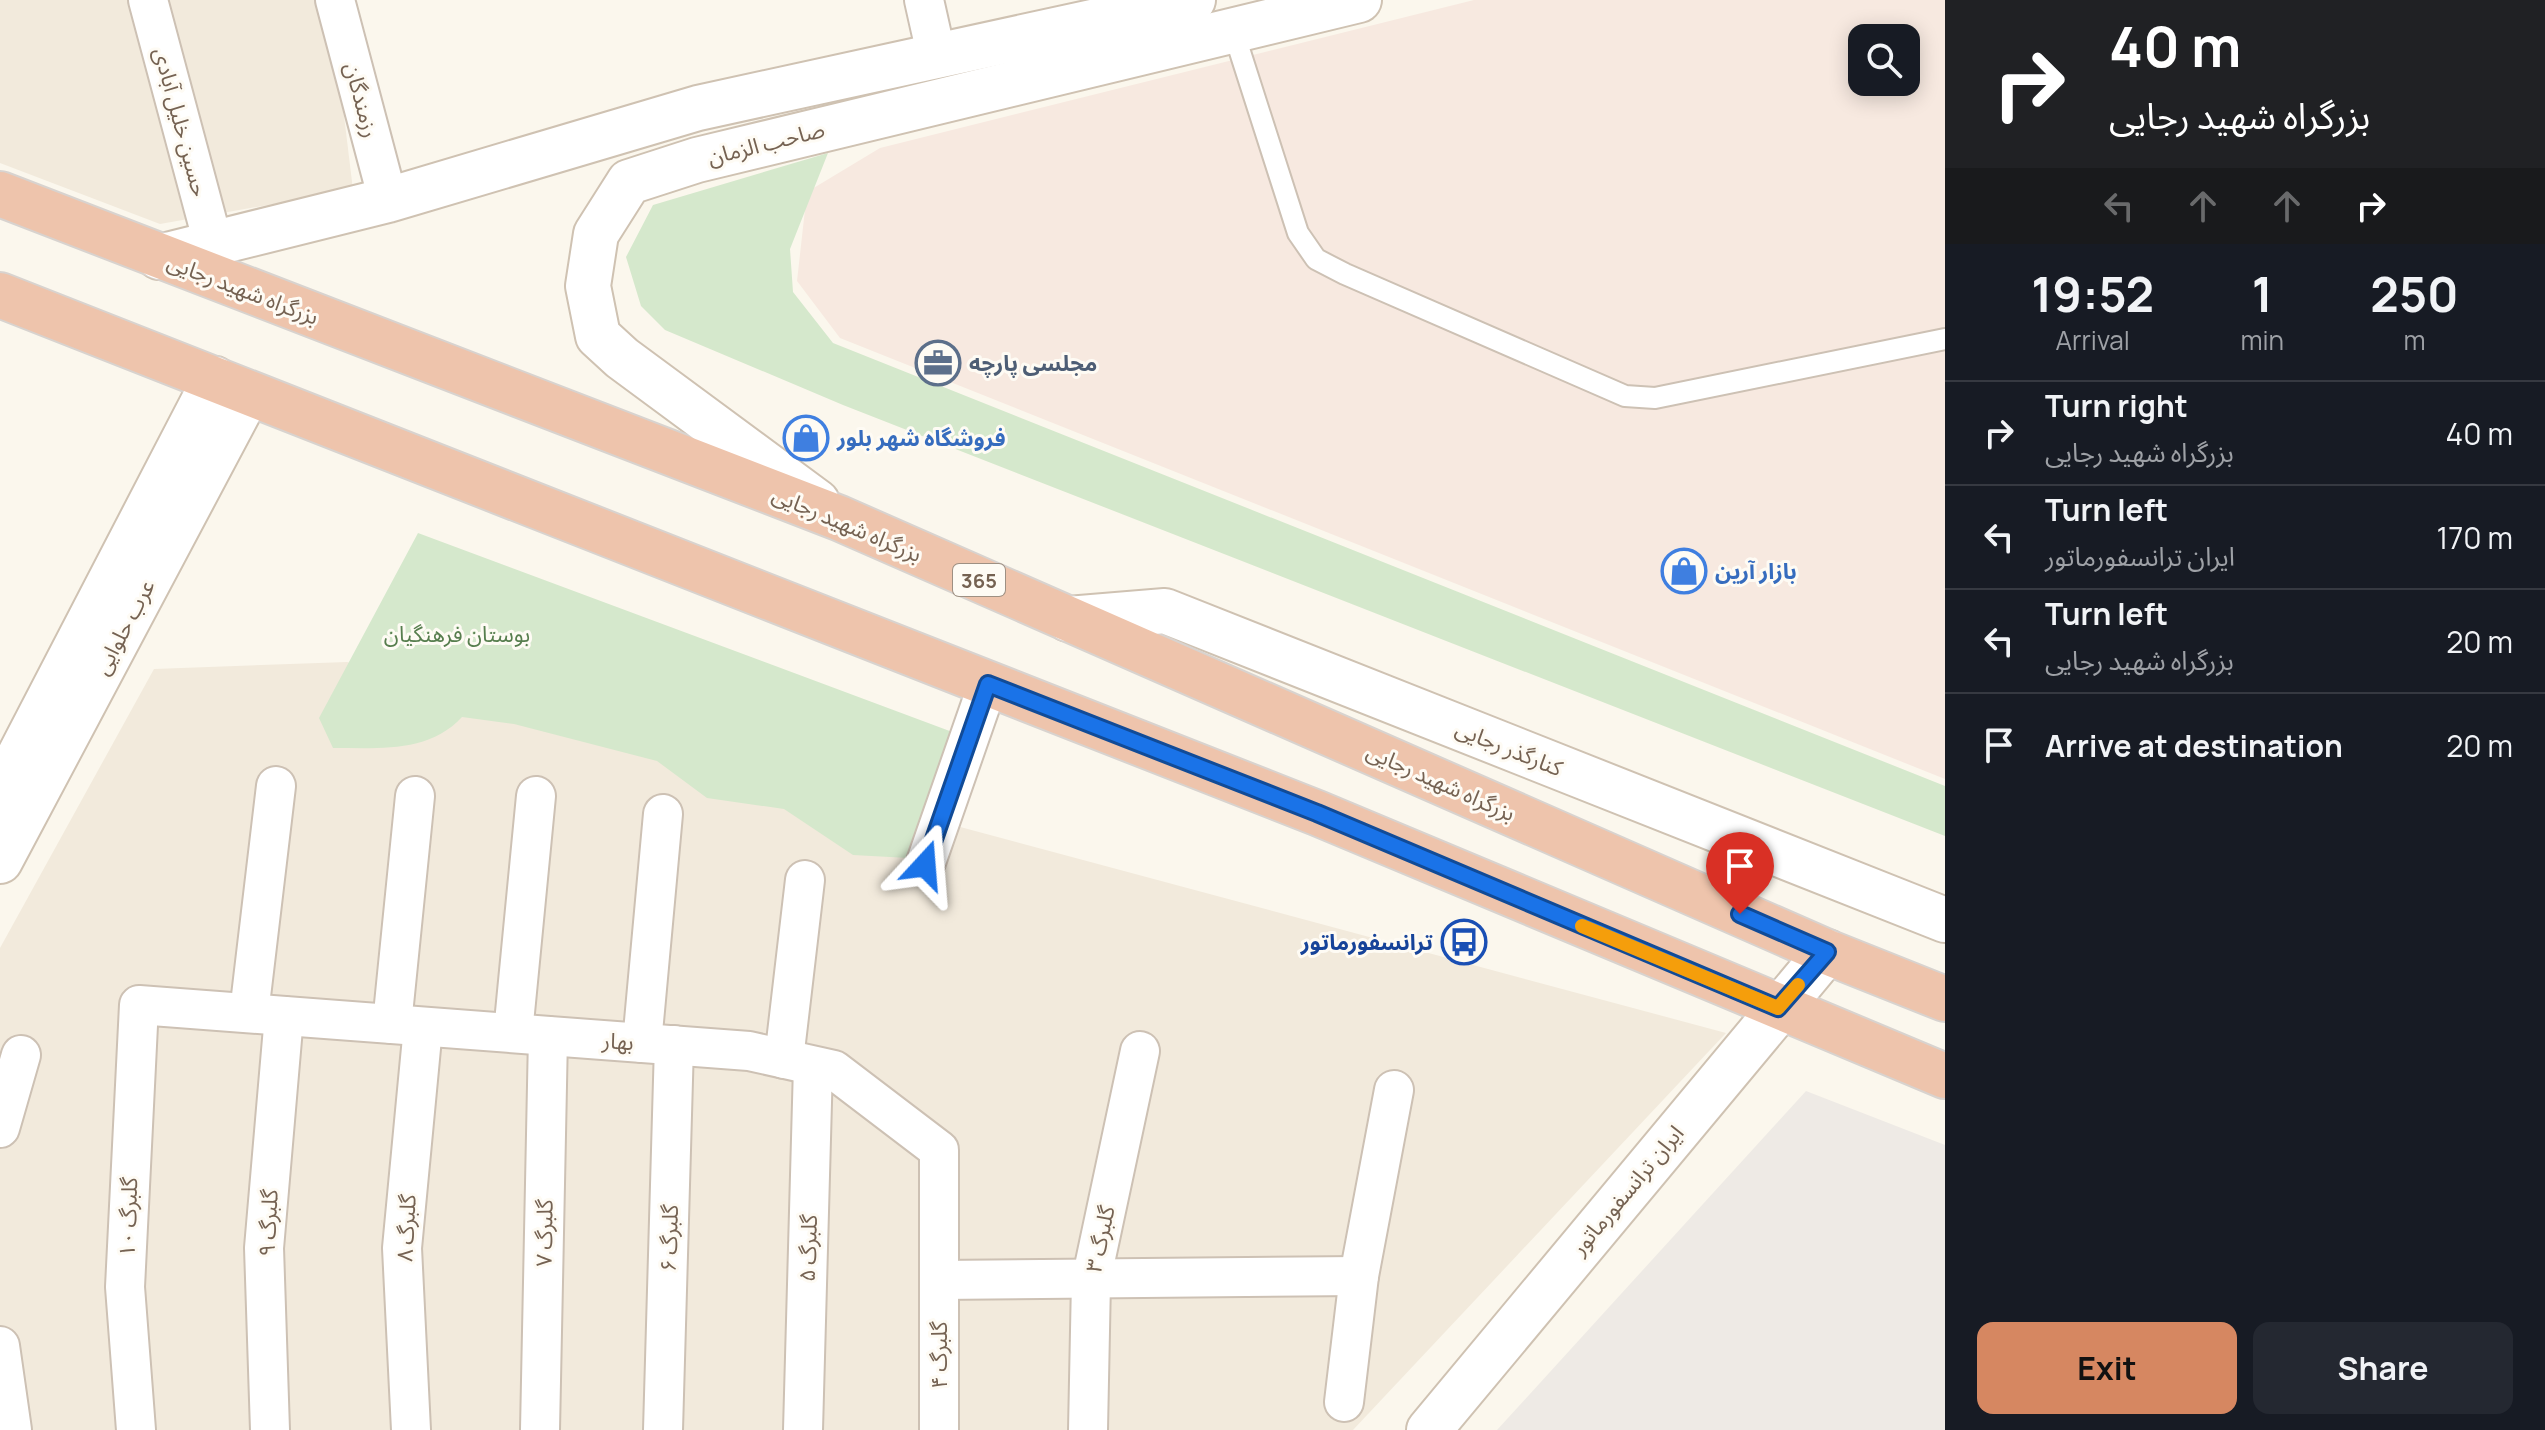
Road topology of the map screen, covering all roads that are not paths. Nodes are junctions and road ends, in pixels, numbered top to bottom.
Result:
1 (148, 0) edge
2 (335, 0) edge
3 (924, 0) edge
4 (1193, 0) edge
5 (1359, 0) edge
6 (1233, 30) junction
7 (937, 58) junction
8 (0, 194) edge
9 (388, 200) junction
10 (213, 243) junction
11 (159, 257) junction
12 (0, 295) edge
13 (1945, 339) edge
14 (231, 387) junction
15 (839, 518) junction
16 (1068, 619) junction
17 (988, 684) junction
18 (276, 786) dead end
19 (0, 793) edge
20 (415, 796) dead end
21 (536, 796) dead end
22 (663, 814) dead end
23 (0, 861) edge
24 (925, 865) dead end
25 (805, 880) dead end
26 (1945, 920) edge
27 (1827, 952) junction
28 (1945, 999) edge
29 (139, 1005) joint
30 (1778, 1008) junction
31 (266, 1015) junction
32 (408, 1025) junction
33 (531, 1035) junction
34 (658, 1044) junction
35 (1140, 1051) dead end
36 (21, 1055) dead end
37 (799, 1062) junction
38 (1945, 1076) edge
39 (1394, 1090) dead end
40 (0, 1128) edge
41 (1359, 1276) junction
42 (939, 1280) junction
43 (1091, 1281) junction
44 (0, 1346) edge
45 (1344, 1402) dead end
46 (12, 1430) edge
47 (136, 1430) edge
48 (270, 1430) edge
49 (411, 1430) edge
50 (540, 1430) edge
51 (663, 1430) edge
52 (803, 1430) edge
53 (939, 1430) edge
54 (1088, 1430) edge
55 (1429, 1430) edge

1 - 10 street, حسین خلیل آبادی
2 - 9 street, رزمندگان
3 - 7 street
4 - 7 street, صاحب الزمان
5 - 6 street, صاحب الزمان
6 - 13 lane
6 - 15 street, صاحب الزمان
7 - 9 street, صاحب الزمان
8 - 11 highway, بزرگراه شهید رجایی / 365
9 - 10 street, صاحب الزمان
10 - 11 street, صاحب الزمان
11 - 15 highway, بزرگراه شهید رجایی / 365
12 - 14 highway
14 - 17 highway
14 - 19 street, عرب حلوایی
14 - 23 street, عرب حلوایی
15 - 16 highway, بزرگراه شهید رجایی / 365
16 - 26 street, کنارگذر رجایی
16 - 27 highway, بزرگراه شهید رجایی / 365
17 - 24 street
17 - 30 highway
18 - 31 street, گلبرگ ۹
20 - 32 street, گلبرگ ۸
21 - 33 street, گلبرگ ۷
22 - 34 street, گلبرگ ۶
25 - 37 street, گلبرگ ۵
27 - 28 highway, بزرگراه شهید رجایی / 365
27 - 30 street, ایران ترانسفورماتور
29 - 31 street, بهار
29 - 47 street, گلبرگ ۱۰
30 - 38 highway
30 - 55 street, ایران ترانسفورماتور
31 - 32 street, بهار
31 - 48 street, گلبرگ ۹
32 - 33 street, بهار
32 - 49 street, گلبرگ ۸
33 - 34 street, بهار
33 - 50 street, گلبرگ ۷
34 - 37 street, بهار
34 - 51 street, گلبرگ ۶
35 - 43 street, گلبرگ ۳
36 - 40 street
37 - 42 street, بهار
37 - 52 street, گلبرگ ۵
39 - 41 street
41 - 43 street
41 - 45 street
42 - 43 street
42 - 53 street, گلبرگ ۴
43 - 54 street, گلبرگ ۳
44 - 46 street

